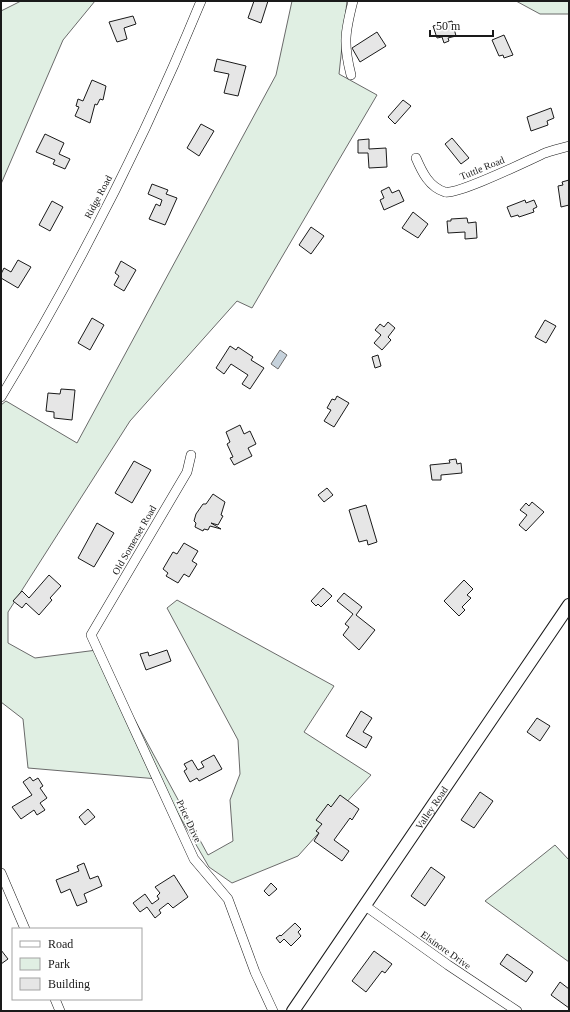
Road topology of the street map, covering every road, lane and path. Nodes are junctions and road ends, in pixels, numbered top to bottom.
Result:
1 (201, 1) edge
2 (352, 1) edge
3 (351, 75) dead end
4 (569, 146) edge
5 (416, 158) dead end
6 (1, 396) edge
7 (191, 455) dead end
8 (569, 604) edge
9 (91, 635) joint
10 (1, 873) edge
11 (364, 905) junction
12 (25, 928) edge
13 (55, 1000) edge
14 (60, 1011) edge
15 (274, 1011) edge
16 (293, 1011) edge
17 (517, 1011) edge

1 - 6 street, Ridge Road
2 - 3 street
4 - 5 street, Tuttle Road
7 - 9 street, Old Somerset Road
8 - 11 main road, Valley Road
9 - 15 street, Price Drive
10 - 12 street
11 - 16 main road, Valley Road
11 - 17 street, Elsinore Drive
13 - 14 street

